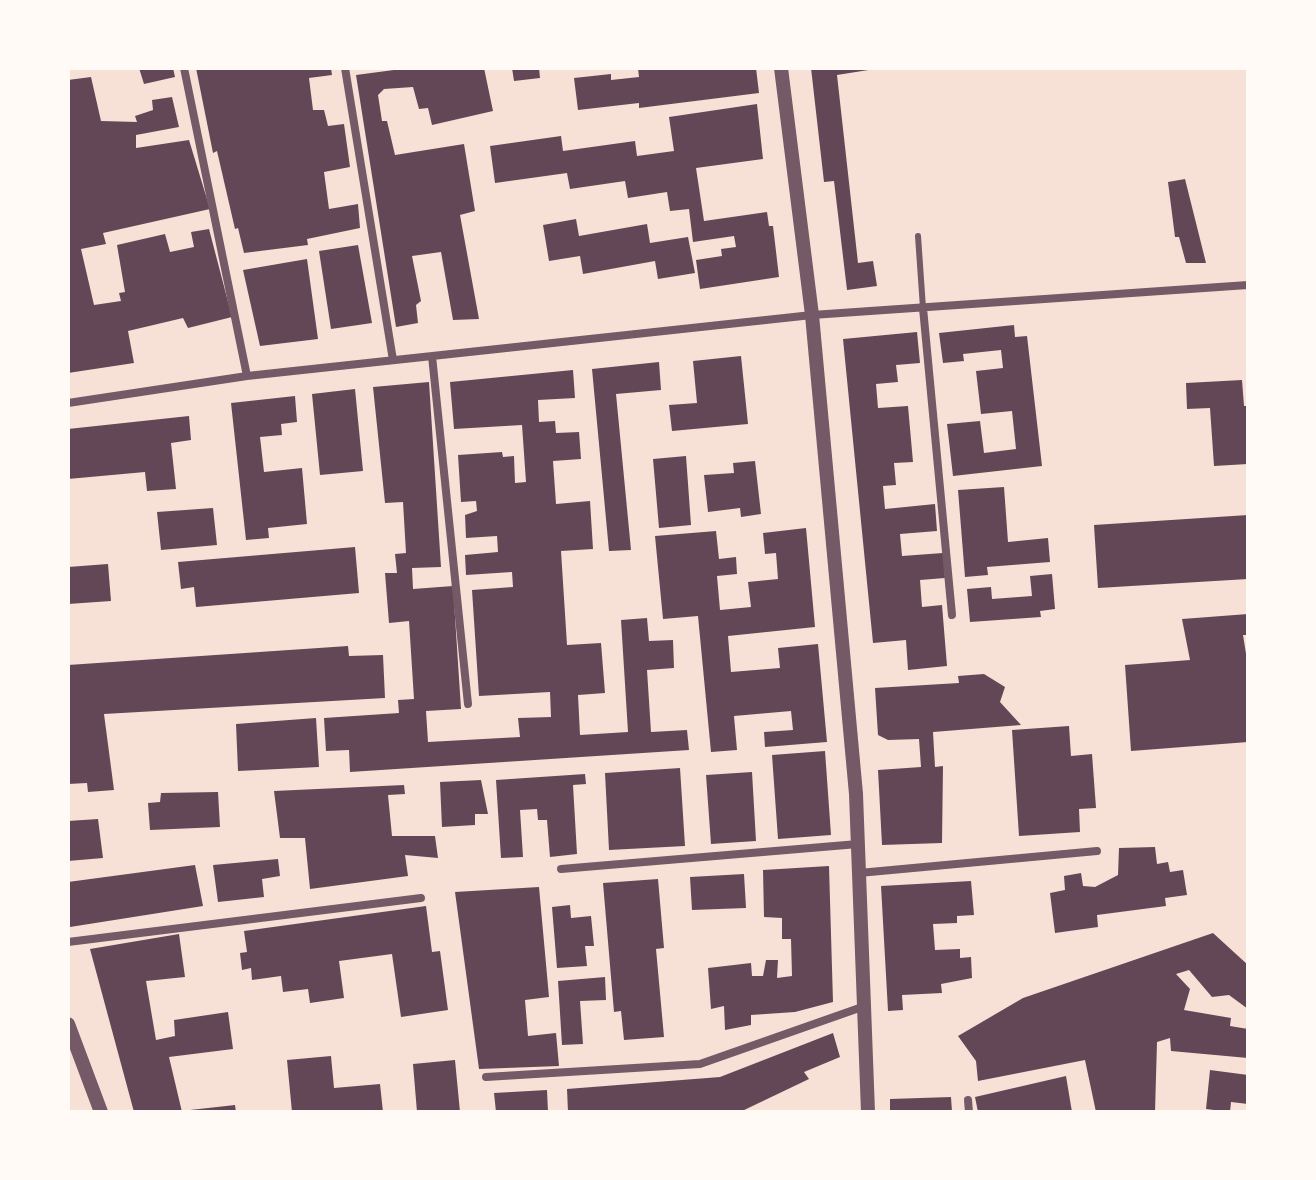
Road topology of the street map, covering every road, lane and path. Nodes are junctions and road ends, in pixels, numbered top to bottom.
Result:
1 (184, 68) edge
2 (345, 68) edge
3 (781, 68) edge
4 (918, 236) dead end
5 (1248, 285) edge
6 (923, 308) junction
7 (812, 315) junction
8 (432, 356) junction
9 (393, 360) junction
10 (247, 376) junction
11 (68, 403) edge
12 (952, 615) dead end
13 (468, 704) dead end
14 (858, 844) junction
15 (1097, 851) dead end
16 (561, 869) dead end
17 (859, 873) junction
18 (421, 898) dead end
19 (68, 942) edge
20 (865, 1006) junction
21 (68, 1024) edge
22 (486, 1077) dead end
23 (968, 1100) dead end
24 (101, 1112) edge
25 (868, 1112) edge
26 (969, 1112) edge

1 - 10 street
2 - 9 street
3 - 7 street
4 - 6 lane
5 - 6 street
6 - 7 street
6 - 12 street
7 - 8 street
7 - 14 street
8 - 9 street
8 - 13 street
9 - 10 street
10 - 11 street
14 - 16 street
14 - 17 street
15 - 17 street
17 - 20 street
18 - 19 street
20 - 22 street
20 - 25 street
21 - 24 street
23 - 26 street

